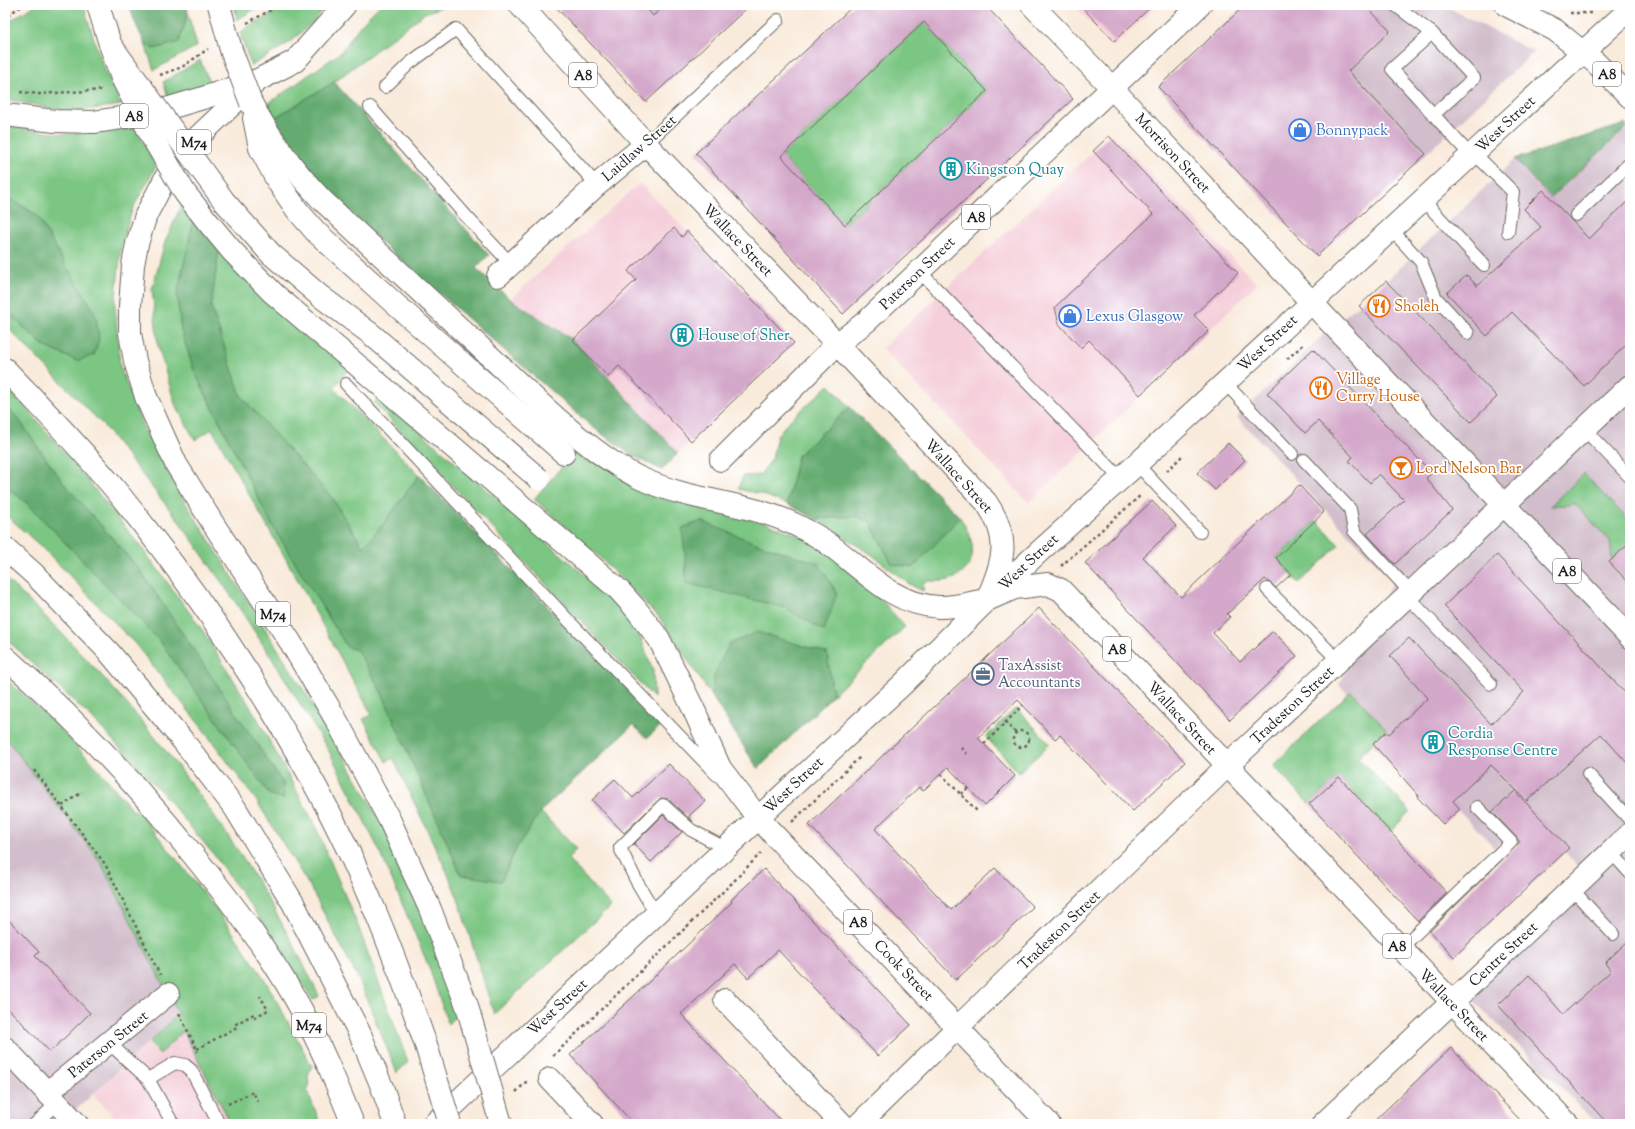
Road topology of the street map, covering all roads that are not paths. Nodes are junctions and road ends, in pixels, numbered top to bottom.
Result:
1 (98, 5) edge
2 (219, 5) edge
3 (345, 5) edge
4 (520, 5) edge
5 (1032, 5) edge
6 (1200, 5) edge
7 (1395, 5) edge
8 (1506, 5) edge
9 (1630, 8) edge
10 (778, 20) dead end
11 (1432, 32) junction
12 (110, 44) junction
13 (1583, 52) junction
14 (258, 80) junction
15 (385, 87) dead end
16 (1112, 88) junction
17 (1630, 97) edge
18 (251, 103) junction
19 (370, 107) dead end
20 (5, 115) edge
21 (1433, 115) junction
22 (646, 144) junction
23 (1472, 154) junction
24 (1630, 163) edge
25 (597, 185) junction
26 (1423, 200) junction
27 (1576, 215) dead end
28 (1391, 229) junction
29 (1508, 232) dead end
30 (1484, 265) dead end
31 (505, 270) joint
32 (919, 271) junction
33 (1312, 302) junction
34 (1468, 333) dead end
35 (837, 344) junction
36 (5, 369) edge
37 (1225, 383) junction
38 (346, 384) dead end
39 (1630, 386) edge
40 (1584, 429) junction
41 (564, 453) dead end
42 (1292, 454) dead end
43 (721, 460) dead end
44 (1304, 460) dead end
45 (1137, 464) junction
46 (1630, 477) edge
47 (1121, 479) junction
48 (539, 480) dead end
49 (1505, 505) junction
50 (1200, 532) dead end
51 (5, 548) edge
52 (1266, 589) dead end
53 (1409, 595) junction
54 (987, 600) junction
55 (1630, 637) edge
56 (5, 657) edge
57 (1339, 661) junction
58 (1491, 684) dead end
59 (1227, 766) junction
60 (1588, 774) dead end
61 (1477, 807) dead end
62 (758, 818) junction
63 (1630, 820) edge
64 (1630, 834) edge
65 (725, 848) junction
66 (1611, 852) junction
67 (1630, 873) edge
68 (1572, 889) junction
69 (656, 914) junction
70 (1613, 934) dead end
71 (1400, 949) junction
72 (169, 994) road end
73 (725, 1000) dead end
74 (1452, 1003) junction
75 (958, 1028) junction
76 (109, 1043) junction
77 (5, 1048) edge
78 (545, 1071) road end
79 (148, 1079) junction
80 (52, 1098) junction
81 (352, 1121) edge
82 (35, 1124) edge
83 (77, 1124) edge
84 (173, 1124) edge
85 (219, 1124) edge
86 (395, 1124) edge
87 (434, 1124) edge
88 (450, 1124) edge
89 (501, 1124) edge
90 (592, 1124) edge
91 (842, 1124) edge
92 (859, 1124) edge
93 (1049, 1124) edge
94 (1324, 1124) edge
95 (1568, 1124) edge

1 - 12 main road, Cook Street, bridge
2 - 18 main road, bridge
3 - 14 main road, A8
4 - 22 main road, Wallace Street / A8
5 - 16 main road, Morrison Street / A8
6 - 16 main road, Paterson Street
7 - 11 lane
8 - 13 main road, A8
9 - 13 main road, West Street
10 - 22 lane, Laidlaw Street
11 - 21 lane
11 - 21 lane
12 - 48 main road, bridge
12 - 62 main road, Cook Street, bridge
13 - 17 main road, A8
13 - 23 main road, West Street
14 - 20 main road, A8
14 - 89 main road, M74, bridge
15 - 25 lane
16 - 32 main road, Paterson Street / A8
16 - 33 main road, Morrison Street / A8
18 - 41 main road
18 - 54 main road
19 - 31 lane
21 - 23 lane
22 - 25 main road, Laidlaw Street
22 - 35 main road, Wallace Street / A8
23 - 26 main road, West Street
23 - 29 lane
24 - 27 lane
25 - 31 main road, Laidlaw Street
26 - 28 main road, West Street
26 - 30 lane
28 - 33 main road, West Street
28 - 34 lane
32 - 35 main road, Paterson Street / A8
32 - 47 lane
33 - 37 main road, West Street
33 - 49 main road, A8
35 - 43 main road, Paterson Street
35 - 54 main road, Wallace Street
36 - 88 main road, bridge
37 - 42 lane
37 - 45 main road, West Street
38 - 62 lane
39 - 40 main road, Tradeston Street
40 - 46 lane
40 - 49 main road, Tradeston Street
44 - 53 lane
45 - 47 main road, West Street
45 - 50 lane
47 - 54 main road, West Street
49 - 53 main road, Tradeston Street
49 - 55 main road, A8
51 - 86 main road, M74
52 - 57 lane
53 - 57 main road, Tradeston Street
53 - 58 lane
54 - 59 main road, Wallace Street / A8
54 - 62 main road, West Street / A8
56 - 81 main road, M74
57 - 59 main road, Tradeston Street
59 - 71 main road, Wallace Street / A8
59 - 75 main road, Tradeston Street
60 - 63 lane
61 - 71 lane
62 - 65 main road, West Street
62 - 75 main road, Cook Street / A8
64 - 66 main road, Centre Street
65 - 69 main road, West Street
65 - 69 lane
66 - 67 lane
66 - 68 main road, Centre Street
68 - 70 lane
68 - 74 main road, Centre Street
69 - 87 main road, West Street
71 - 74 main road, Wallace Street / A8
72 - 76 main road, Paterson Street
73 - 91 main road
74 - 94 main road, Centre Street
74 - 95 main road, Wallace Street / A8
75 - 92 main road, Tradeston Street
75 - 93 main road, Cook Street / A8
76 - 79 lane
76 - 80 main road, Paterson Street
77 - 80 main road
78 - 90 main road
79 - 84 lane
79 - 85 lane
80 - 82 lane
80 - 83 main road

